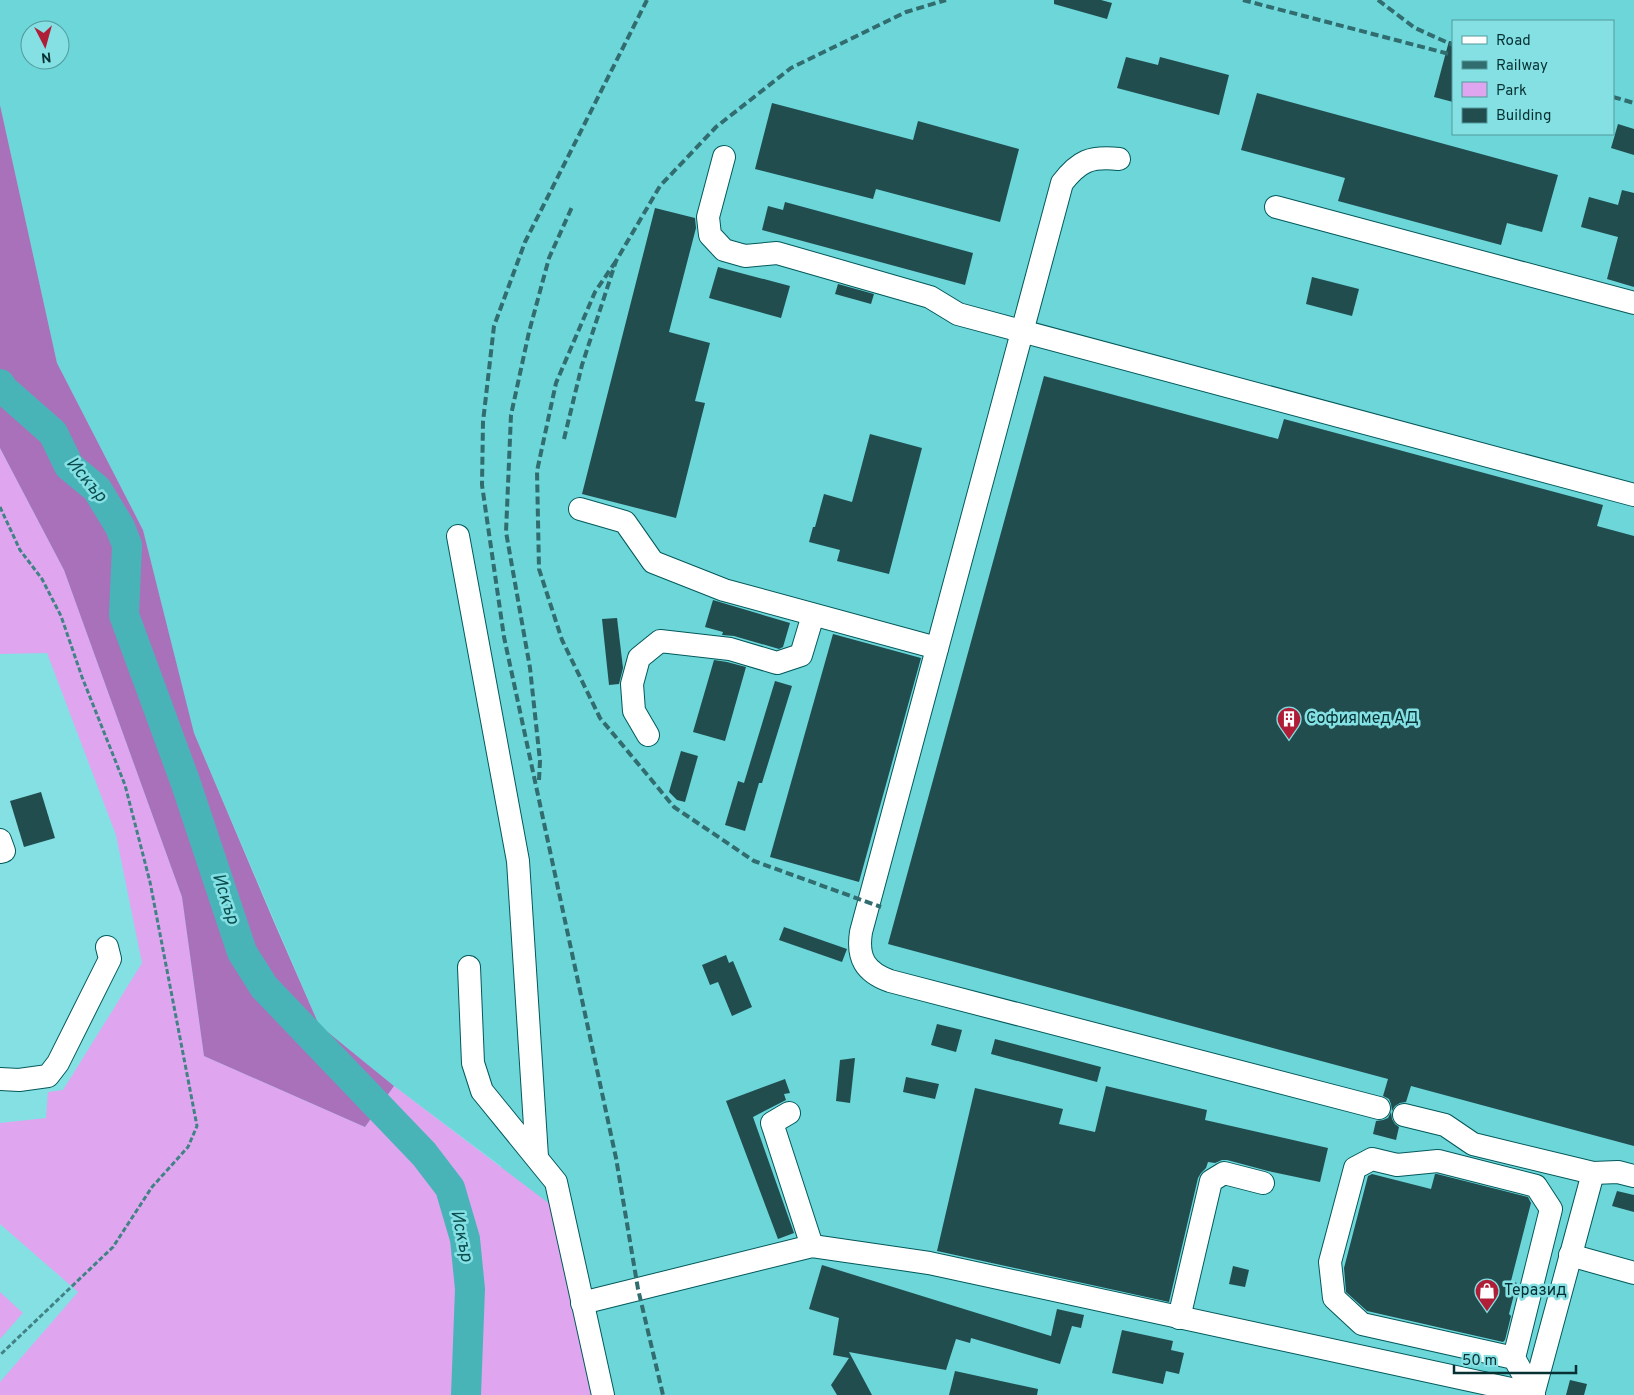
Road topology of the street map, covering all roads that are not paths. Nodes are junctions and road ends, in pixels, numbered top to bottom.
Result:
1 (724, 157) dead end
2 (1119, 159) dead end
3 (1276, 208) dead end
4 (1634, 303) edge
5 (1022, 331) junction
6 (1634, 496) edge
7 (580, 509) dead end
8 (458, 536) dead end
9 (814, 615) junction
10 (937, 648) junction
11 (648, 735) dead end
12 (0, 840) edge
13 (0, 852) edge
14 (107, 947) dead end
15 (469, 967) dead end
16 (0, 1079) edge
17 (1379, 1108) dead end
18 (789, 1113) dead end
19 (1404, 1115) dead end
20 (536, 1157) junction
21 (1593, 1173) junction
22 (1634, 1176) edge
23 (1263, 1183) dead end
24 (812, 1246) junction
25 (1570, 1255) junction
26 (1634, 1273) edge
27 (582, 1303) junction
28 (1180, 1318) junction
29 (1514, 1358) junction
30 (1533, 1394) edge
31 (603, 1395) edge

1 - 5 street
2 - 5 street
3 - 4 street
5 - 6 street
5 - 10 street
7 - 9 street
8 - 20 street
9 - 10 street
9 - 11 street
10 - 17 street
12 - 13 street
14 - 16 street
15 - 20 street
18 - 24 street
19 - 21 street
20 - 27 street
21 - 22 street
21 - 25 street
23 - 28 street
24 - 27 street
24 - 28 street
25 - 26 street
25 - 30 street
27 - 31 street
28 - 30 street
29 - 29 street
29 - 30 street

